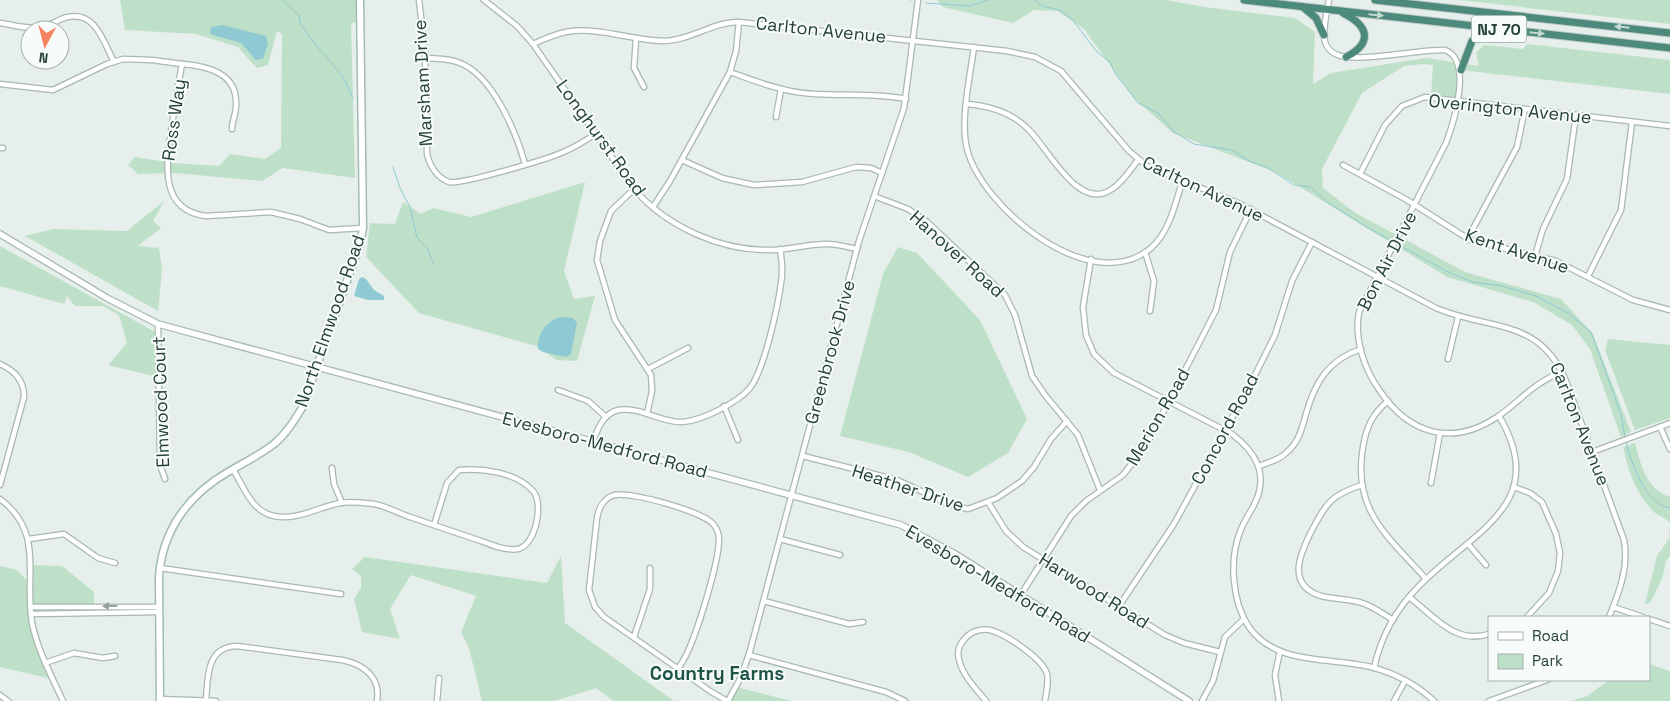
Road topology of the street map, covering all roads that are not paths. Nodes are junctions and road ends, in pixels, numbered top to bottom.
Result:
1 (360, 0) edge
2 (419, 0) edge
3 (484, 0) edge
4 (918, 0) edge
5 (1244, 0) edge
6 (1329, 0) edge
7 (1375, 0) edge
8 (1398, 0) edge
9 (1407, 4) junction
10 (1303, 6) junction
11 (1328, 9) junction
12 (1336, 10) junction
13 (739, 22) junction
14 (0, 24) edge
15 (1493, 28) junction
16 (1670, 33) edge
17 (1324, 35) junction
18 (636, 38) junction
19 (914, 41) junction
20 (534, 44) junction
21 (974, 48) junction
22 (1670, 48) edge
23 (1346, 57) junction
24 (426, 58) junction
25 (114, 62) junction
26 (182, 64) junction
27 (1461, 70) junction
28 (730, 72) junction
29 (0, 84) edge
30 (644, 87) dead end
31 (781, 89) junction
32 (906, 99) junction
33 (1457, 101) junction
34 (967, 104) junction
35 (1525, 109) junction
36 (1576, 115) junction
37 (776, 117) dead end
38 (1632, 122) junction
39 (1670, 126) edge
40 (232, 129) dead end
41 (595, 134) junction
42 (682, 160) junction
43 (1138, 160) junction
44 (525, 164) junction
45 (1343, 165) dead end
46 (882, 174) junction
47 (1360, 174) junction
48 (1182, 182) junction
49 (634, 188) junction
50 (874, 196) junction
51 (1415, 205) junction
52 (653, 207) junction
53 (1251, 209) junction
54 (363, 228) junction
55 (0, 234) edge
56 (1468, 238) junction
57 (1312, 242) junction
58 (780, 249) junction
59 (857, 249) junction
60 (1145, 252) junction
61 (1536, 256) junction
62 (1091, 259) junction
63 (1588, 276) junction
64 (1377, 277) junction
65 (1670, 310) edge
66 (1150, 311) dead end
67 (1458, 317) junction
68 (158, 324) junction
69 (688, 348) dead end
70 (1361, 349) junction
71 (1448, 360) dead end
72 (0, 364) edge
73 (316, 368) junction
74 (648, 369) junction
75 (1562, 371) junction
76 (558, 390) dead end
77 (1169, 400) junction
78 (1388, 401) junction
79 (724, 406) junction
80 (648, 414) junction
81 (1499, 416) junction
82 (606, 417) junction
83 (1067, 421) junction
84 (1670, 423) edge
85 (1660, 428) junction
86 (1224, 430) junction
87 (1440, 433) junction
88 (738, 440) dead end
89 (593, 441) junction
90 (1670, 449) edge
91 (1592, 452) junction
92 (803, 456) junction
93 (1259, 466) junction
94 (332, 468) dead end
95 (233, 469) junction
96 (165, 479) dead end
97 (1431, 483) dead end
98 (0, 485) edge
99 (1362, 485) junction
100 (1514, 487) junction
101 (1100, 490) junction
102 (793, 495) junction
103 (0, 499) edge
104 (988, 502) junction
105 (342, 503) junction
106 (434, 525) junction
107 (28, 539) junction
108 (780, 539) junction
109 (1468, 544) junction
110 (840, 555) dead end
111 (1044, 559) junction
112 (115, 563) dead end
113 (1486, 564) dead end
114 (160, 568) junction
115 (650, 568) dead end
116 (1426, 579) junction
117 (341, 594) dead end
118 (1020, 596) junction
119 (1408, 597) junction
120 (764, 601) junction
121 (1119, 606) junction
122 (31, 607) junction
123 (1613, 607) junction
124 (159, 610) junction
125 (31, 614) junction
126 (1528, 616) edge
127 (1608, 616) edge
128 (1640, 616) edge
129 (1244, 619) junction
130 (1650, 619) edge
131 (1393, 620) junction
132 (863, 622) dead end
133 (1670, 626) edge
134 (1488, 634) edge
135 (634, 637) junction
136 (1280, 651) junction
137 (1220, 652) junction
138 (749, 655) junction
139 (115, 656) dead end
140 (45, 663) junction
141 (678, 668) junction
142 (1374, 668) junction
143 (439, 678) dead end
144 (1405, 681) junction
145 (1544, 681) edge
146 (0, 695) edge
147 (160, 700) edge
148 (206, 700) edge
149 (8, 701) edge
150 (63, 701) edge
151 (216, 701) edge
152 (377, 701) edge
153 (438, 701) edge
154 (727, 701) edge
155 (905, 701) edge
156 (986, 701) edge
157 (1045, 701) edge
158 (1190, 701) edge
159 (1202, 701) edge
160 (1279, 701) edge
161 (1394, 701) edge
162 (1434, 701) edge
163 (1489, 701) edge

1 - 54 main road, North Elmwood Road
2 - 24 street, Marsham Drive
3 - 20 street, Longhurst Road
4 - 19 street, Greenbrook Drive
5 - 10 highway, NJ 70
6 - 11 street
7 - 9 highway, NJ 70
8 - 9 highway
16 -> 9 highway, NJ 70
10 - 11 highway, NJ 70
10 - 17 highway
11 - 12 highway, NJ 70
11 - 17 street
12 -> 15 highway, NJ 70
12 - 23 highway
13 - 18 street, Carlton Avenue
13 - 19 street, Carlton Avenue
13 - 28 street
14 - 25 street
15 -> 22 highway, NJ 70
15 - 27 highway
17 - 23 street
18 - 20 street, Carlton Avenue
18 - 30 street
19 - 21 street, Carlton Avenue
19 - 32 street, Greenbrook Drive
20 - 41 street, Longhurst Road
21 - 34 street
21 - 43 street, Carlton Avenue
23 - 27 street
24 - 44 street
24 - 44 street, Marsham Drive
25 - 26 street
25 - 29 street
26 - 40 street, Ross Way
26 - 54 street, Ross Way
27 - 33 street, Bon Air Drive
28 - 31 street
28 - 42 street
31 - 32 street
31 - 37 street
32 - 46 street, Greenbrook Drive
33 - 35 street, Overington Avenue
33 - 47 street, Overington Avenue
33 - 51 street, Bon Air Drive
34 - 43 street
34 - 62 street
35 - 36 street, Overington Avenue
35 - 56 street
36 - 38 street, Overington Avenue
36 - 61 street
38 - 39 street, Overington Avenue
38 - 63 street
41 - 44 street, Marsham Drive
41 - 49 street, Longhurst Road
42 - 46 street
42 - 52 street
43 - 48 street, Carlton Avenue
45 - 47 street, Kent Avenue
46 - 50 street, Greenbrook Drive
47 - 51 street, Kent Avenue
48 - 53 street, Carlton Avenue
48 - 60 street
49 - 52 street, Longhurst Road
49 - 74 street
50 - 59 street, Greenbrook Drive
50 - 83 street, Hanover Road
51 - 56 street, Kent Avenue
51 - 64 street, Bon Air Drive
52 - 58 street, Longhurst Road
53 - 57 street, Carlton Avenue
53 - 77 street, Merion Road
54 - 73 main road, North Elmwood Road
55 - 68 street, Evesboro-Medford Road
56 - 61 street, Kent Avenue
57 - 64 street, Carlton Avenue
57 - 86 street, Concord Road
58 - 59 street, Longhurst Road
58 - 79 street
59 - 92 street, Greenbrook Drive
60 - 62 street
60 - 66 street
61 - 63 street, Kent Avenue
62 - 77 street
63 - 65 street, Kent Avenue
64 - 67 street, Carlton Avenue
64 - 70 street, Bon Air Drive
67 - 71 street
67 - 75 street, Carlton Avenue
68 - 73 street, Evesboro-Medford Road
68 - 96 street, Elmwood Court
69 - 74 street
70 - 78 street, Bon Air Drive
70 - 93 street
72 - 98 street
73 - 89 street, Evesboro-Medford Road
73 - 95 main road, North Elmwood Road
74 - 80 street
75 - 81 street, Bon Air Drive
75 - 91 street, Carlton Avenue
76 - 82 street
77 - 86 street
77 - 101 street, Merion Road
78 - 87 street, Bon Air Drive
78 - 99 street
79 - 80 street
79 - 88 street
80 - 82 street
81 - 87 street, Bon Air Drive
81 - 100 street
82 - 89 street
83 - 101 street, Hanover Road
83 - 104 street, Heather Drive
84 - 85 street
85 - 90 street
85 - 91 street
86 - 93 street
86 - 121 street, Concord Road
87 - 97 street
89 - 102 street, Evesboro-Medford Road
91 - 123 street, Carlton Avenue
92 - 102 street, Greenbrook Drive
92 - 104 street, Heather Drive
93 - 129 street
94 - 105 street
95 - 105 street
95 - 114 main road, North Elmwood Road
99 - 116 street
99 - 131 street
100 - 109 street
100 - 126 street
101 - 111 street, Merion Road
102 - 108 street, Greenbrook Drive
102 - 118 street, Evesboro-Medford Road
103 - 107 street
104 - 111 street, Harwood Road
105 - 106 street
106 - 106 street
107 - 112 street
107 - 122 street
108 - 110 street
108 - 120 street, Greenbrook Drive
109 - 113 street
109 - 116 street
111 - 118 street, Merion Road
111 - 121 street, Harwood Road
114 - 117 street
114 - 124 main road, North Elmwood Road
115 - 135 street
116 - 119 street
118 - 158 street, Evesboro-Medford Road
119 - 131 street
119 - 134 street
120 - 132 street
120 - 138 street, Greenbrook Drive
121 - 137 street, Harwood Road
124 -> 122 street
122 - 125 street
123 - 127 street, Carlton Avenue
123 - 128 street
124 - 125 street
124 - 147 main road, North Elmwood Road
125 - 140 street
129 - 136 street
129 - 137 street
130 - 133 street
131 - 142 street
135 - 141 street
135 - 141 street
136 - 142 street
136 - 160 street
137 - 159 street
138 - 154 street, Greenbrook Drive
138 - 155 street
139 - 140 street
140 - 150 street
141 - 154 street
142 - 144 street
143 - 153 street
144 - 161 street
144 - 162 street
145 - 163 street
146 - 149 street
147 - 148 street
148 - 151 street
148 - 152 street
156 - 157 street

